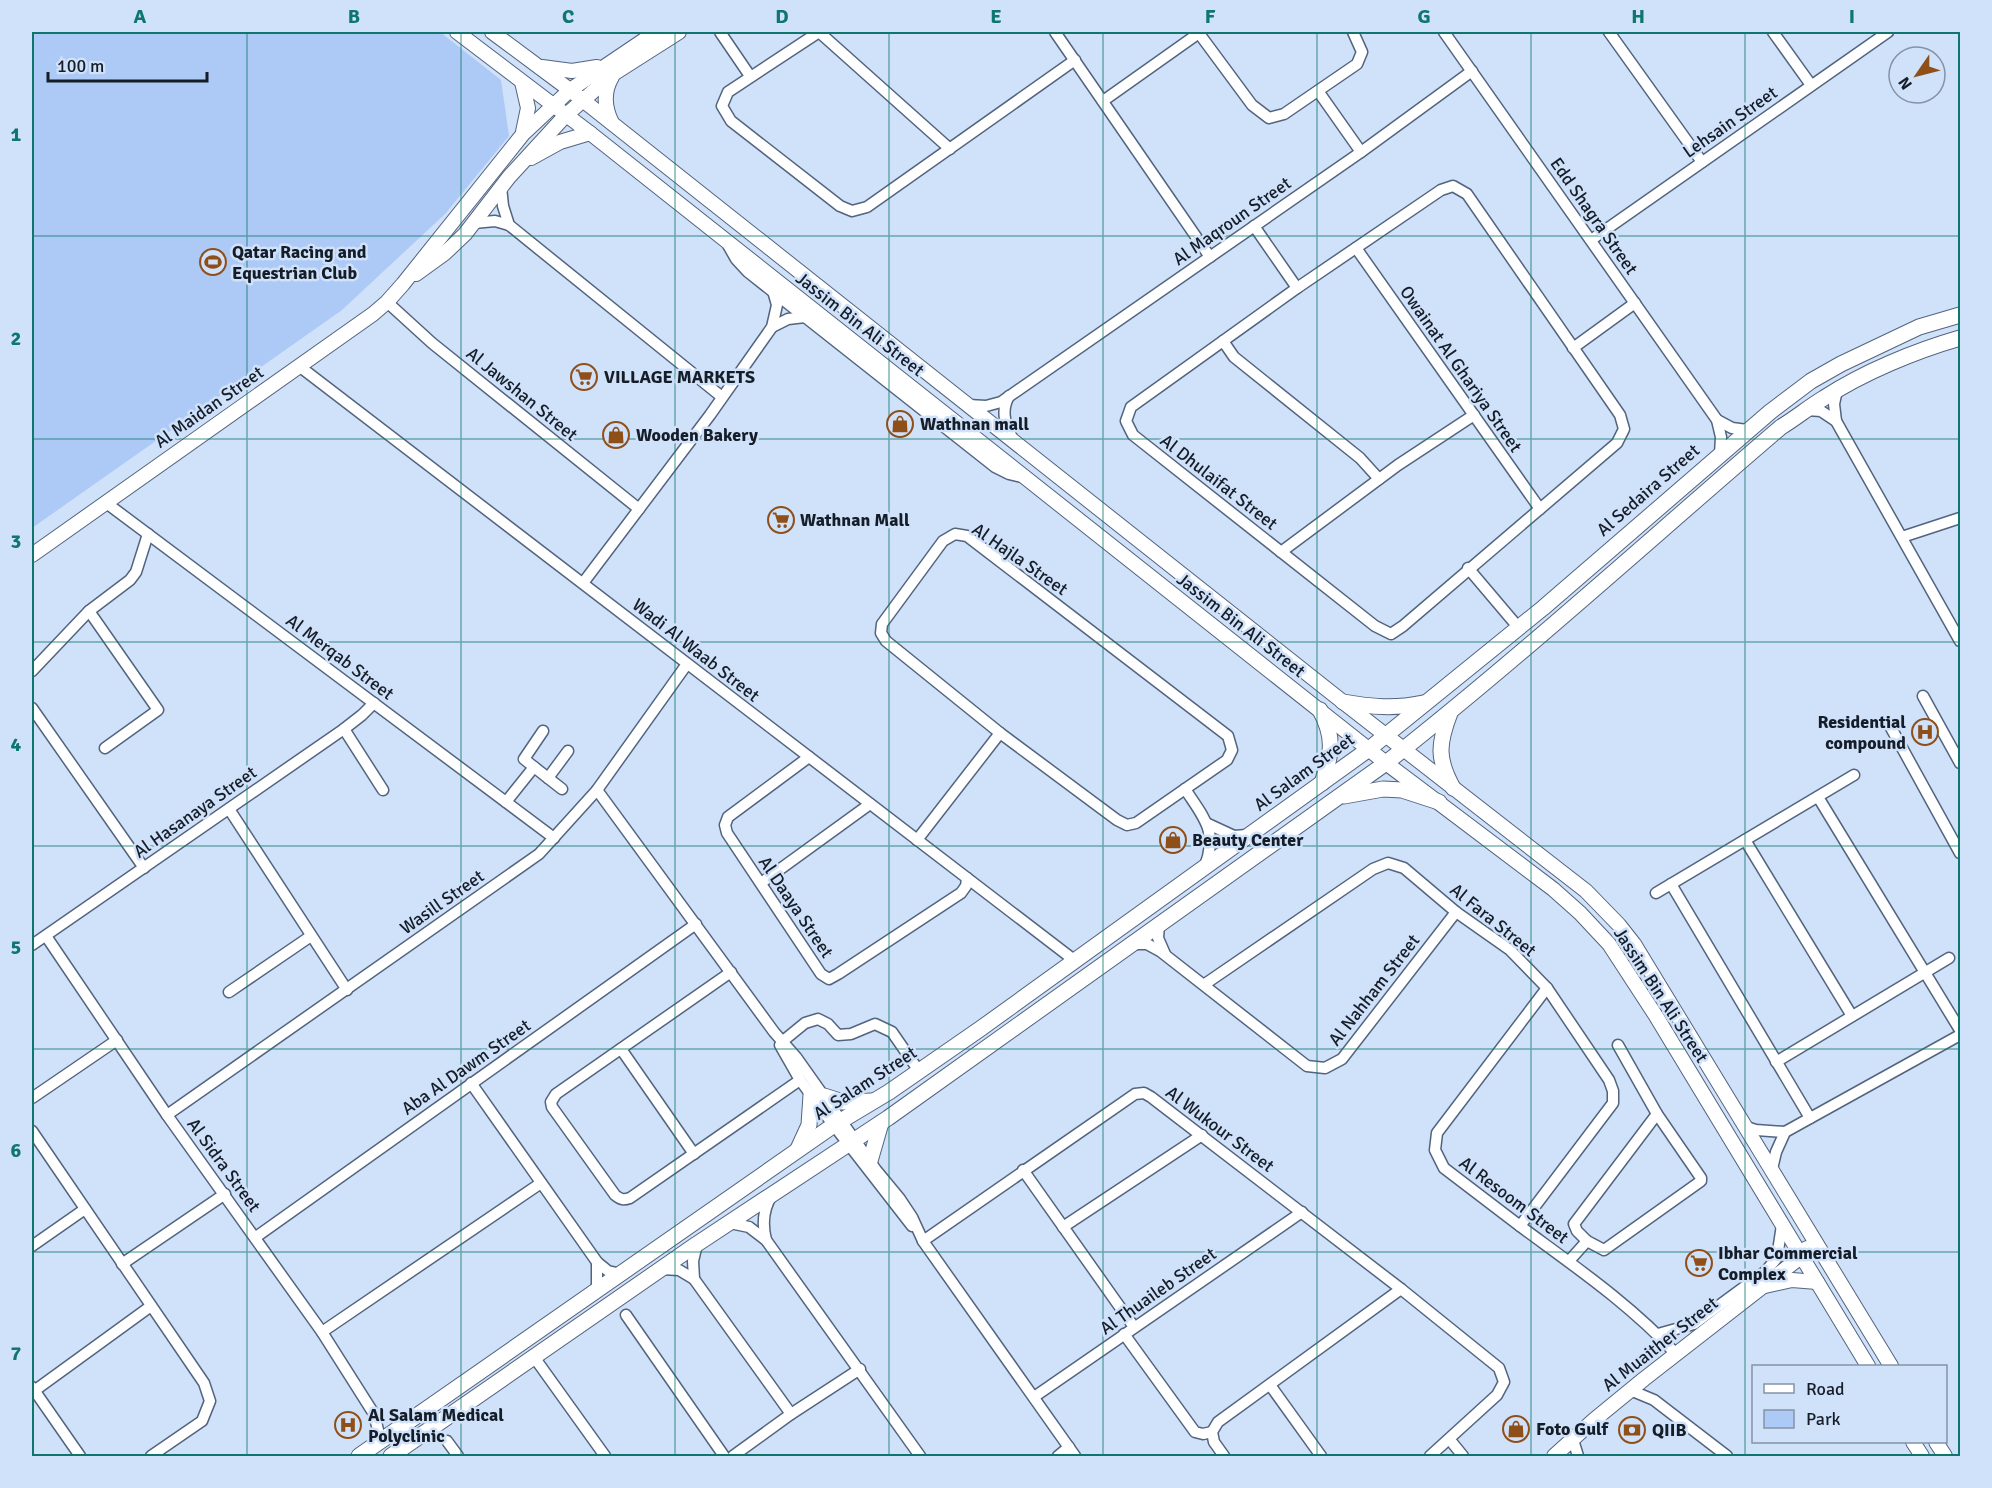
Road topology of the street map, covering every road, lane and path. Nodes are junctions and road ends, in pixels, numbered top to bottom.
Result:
1 (457, 32) edge
2 (492, 32) edge
3 (656, 32) edge
4 (679, 32) edge
5 (720, 32) edge
6 (819, 32) edge
7 (1055, 32) edge
8 (1199, 32) edge
9 (1353, 32) edge
10 (1444, 32) edge
11 (1609, 32) edge
12 (1773, 32) edge
13 (1888, 32) edge
14 (1075, 60) junction
15 (537, 66) junction
16 (610, 69) junction
17 (1472, 71) junction
18 (750, 76) junction
19 (522, 82) junction
20 (1811, 85) junction
21 (570, 90) junction
22 (1318, 91) junction
23 (583, 100) junction
24 (1103, 101) junction
25 (553, 105) junction
26 (566, 116) junction
27 (612, 123) junction
28 (590, 133) junction
29 (523, 134) junction
30 (950, 149) junction
31 (1361, 152) junction
32 (1702, 162) junction
33 (521, 163) junction
34 (501, 187) junction
35 (474, 223) junction
36 (509, 225) junction
37 (1254, 226) junction
38 (1591, 240) junction
39 (726, 242) junction
40 (1356, 248) junction
41 (1210, 257) junction
42 (403, 284) junction
43 (1297, 288) junction
44 (772, 291) junction
45 (387, 302) junction
46 (1635, 303) junction
47 (1960, 315) edge
48 (805, 317) junction
49 (772, 327) junction
50 (1960, 338) edge
51 (1223, 342) junction
52 (1573, 348) junction
53 (299, 366) junction
54 (1837, 390) junction
55 (1010, 396) junction
56 (722, 397) junction
57 (968, 405) junction
58 (1807, 410) junction
59 (1474, 415) junction
60 (1717, 420) junction
61 (1836, 421) junction
62 (1747, 430) junction
63 (1014, 441) junction
64 (1720, 454) junction
65 (1025, 477) junction
66 (1379, 479) junction
67 (105, 502) junction
68 (639, 509) junction
69 (1540, 509) junction
70 (1960, 518) edge
71 (148, 534) junction
72 (1902, 537) junction
73 (1281, 552) junction
74 (32, 555) edge
75 (1468, 568) junction
76 (583, 584) junction
77 (89, 611) junction
78 (1518, 627) junction
79 (1960, 641) edge
80 (687, 664) junction
81 (32, 671) edge
82 (1923, 696) dead end
83 (1343, 702) junction
84 (1426, 702) junction
85 (374, 703) junction
86 (32, 708) edge
87 (1320, 710) junction
88 (1450, 713) junction
89 (1890, 726) dead end
90 (344, 729) junction
91 (543, 731) dead end
92 (1000, 733) junction
93 (1386, 736) junction
94 (105, 748) dead end
95 (1369, 749) junction
96 (1403, 749) junction
97 (568, 751) dead end
98 (809, 758) junction
99 (1386, 763) junction
100 (1960, 764) edge
101 (534, 767) junction
102 (1854, 775) dead end
103 (548, 778) junction
104 (1322, 783) junction
105 (1453, 788) junction
106 (562, 789) dead end
107 (1185, 789) junction
108 (383, 790) dead end
109 (597, 790) junction
110 (1818, 796) junction
111 (1336, 798) junction
112 (506, 802) junction
113 (1439, 802) junction
114 (870, 804) junction
115 (228, 809) junction
116 (1208, 824) junction
117 (1249, 835) junction
118 (554, 838) junction
119 (917, 840) junction
120 (1745, 840) junction
121 (1960, 850) edge
122 (1205, 867) junction
123 (144, 868) junction
124 (967, 878) junction
125 (761, 883) junction
126 (1671, 884) junction
127 (1656, 893) dead end
128 (1456, 912) junction
129 (696, 924) junction
130 (1159, 924) junction
131 (46, 936) junction
132 (311, 936) junction
133 (1131, 944) junction
134 (32, 945) edge
135 (1166, 954) junction
136 (1949, 958) dead end
137 (1074, 960) junction
138 (731, 972) junction
139 (1925, 972) junction
140 (1205, 984) junction
141 (1547, 988) junction
142 (347, 990) junction
143 (229, 992) dead end
144 (1852, 1016) junction
145 (1960, 1030) edge
146 (774, 1032) junction
147 (1960, 1035) edge
148 (117, 1040) junction
149 (783, 1041) junction
150 (1618, 1045) dead end
151 (621, 1049) junction
152 (1776, 1062) junction
153 (919, 1071) junction
154 (800, 1080) junction
155 (471, 1083) junction
156 (818, 1096) junction
157 (32, 1098) edge
158 (874, 1101) junction
159 (1657, 1114) junction
160 (167, 1115) junction
161 (1810, 1118) junction
162 (838, 1123) junction
163 (880, 1123) junction
164 (1746, 1127) junction
165 (32, 1131) edge
166 (1785, 1132) junction
167 (1202, 1135) junction
168 (851, 1142) junction
169 (795, 1152) junction
170 (693, 1154) junction
171 (870, 1161) junction
172 (1772, 1169) junction
173 (1023, 1170) junction
174 (541, 1183) junction
175 (225, 1194) junction
176 (772, 1194) junction
177 (85, 1209) junction
178 (1302, 1212) junction
179 (730, 1223) junction
180 (1782, 1225) junction
181 (1520, 1226) junction
182 (1063, 1227) junction
183 (916, 1230) junction
184 (1812, 1235) junction
185 (256, 1237) junction
186 (766, 1240) junction
187 (923, 1241) junction
188 (1587, 1241) junction
189 (697, 1244) junction
190 (32, 1246) edge
191 (1802, 1256) junction
192 (1569, 1261) junction
193 (597, 1262) junction
194 (122, 1264) junction
195 (661, 1269) junction
196 (621, 1274) junction
197 (694, 1278) junction
198 (1817, 1282) junction
199 (1763, 1286) junction
200 (1401, 1289) junction
201 (597, 1292) junction
202 (151, 1306) junction
203 (626, 1315) dead end
204 (1134, 1327) junction
205 (322, 1332) junction
206 (1124, 1334) junction
207 (1658, 1334) junction
208 (1676, 1354) junction
209 (534, 1357) junction
210 (1867, 1365) edge
211 (1890, 1365) edge
212 (860, 1369) junction
213 (1644, 1379) junction
214 (1270, 1385) junction
215 (33, 1389) edge
216 (1630, 1390) junction
217 (1034, 1397) junction
218 (1654, 1400) junction
219 (374, 1414) junction
220 (791, 1414) junction
221 (404, 1425) junction
222 (1212, 1432) junction
223 (1450, 1440) junction
224 (1573, 1440) junction
225 (447, 1441) dead end
226 (1914, 1443) edge
227 (1937, 1443) edge
228 (374, 1446) junction
229 (1072, 1452) edge
230 (80, 1456) edge
231 (151, 1456) edge
232 (359, 1456) edge
233 (391, 1456) edge
234 (458, 1456) edge
235 (605, 1456) edge
236 (724, 1456) edge
237 (733, 1456) edge
238 (920, 1456) edge
239 (1058, 1456) edge
240 (1224, 1456) edge
241 (1322, 1456) edge
242 (1430, 1456) edge
243 (1463, 1456) edge
244 (1555, 1456) edge
245 (1578, 1456) edge
246 (1727, 1456) edge
247 (1922, 1456) edge
248 (1945, 1456) edge

1 - 19 street, Jassim Bin Ali Street
2 - 15 street, Jassim Bin Ali Street
3 - 16 street
4 - 16 street
5 - 18 street
6 - 18 street
6 - 30 street
7 - 14 street
8 - 22 street
8 - 24 street
9 - 22 street
10 - 17 street, Edd Shagra Street
11 - 32 street
12 - 20 street
13 - 20 street, Lehsain Street
14 - 24 street
14 - 30 street
15 - 16 street
15 - 21 street, Jassim Bin Ali Street
16 - 21 street, Al Maidan Street
16 - 23 street, Al Maidan Street
16 - 27 street
17 - 31 street, Al Maqroun Street
17 - 38 street, Edd Shagra Street
18 - 30 street
19 - 25 street, Jassim Bin Ali Street
19 - 29 street
20 - 32 street, Lehsain Street
21 - 23 street, Jassim Bin Ali Street
21 - 25 street, Al Maidan Street
22 - 31 street
23 - 26 street, Al Maidan Street
23 - 27 street, Jassim Bin Ali Street
24 - 41 street
25 - 26 street, Jassim Bin Ali Street
25 - 29 street, Al Maidan Street
26 - 28 street, Jassim Bin Ali Street
26 - 33 street, Al Maidan Street
27 - 57 street, Jassim Bin Ali Street
28 - 33 street
28 - 39 street, Jassim Bin Ali Street
29 - 42 street, Al Maidan Street
31 - 37 street, Al Maqroun Street
32 - 38 street, Lehsain Street
33 - 34 street, Al Maidan Street
34 - 35 street, Al Maidan Street
34 - 36 street
35 - 36 street
35 - 42 street, Al Maidan Street
36 - 56 street
37 - 41 street, Al Maqroun Street
37 - 43 street
38 - 46 street, Edd Shagra Street
39 - 44 street
39 - 65 street, Jassim Bin Ali Street
40 - 43 street, Al Dhulaifat Street
40 - 52 street, Al Dhulaifat Street
40 - 59 street, Owainat Al Ghariya Street
41 - 55 street, Al Maqroun Street
42 - 45 street, Al Maidan Street
43 - 51 street, Al Dhulaifat Street
44 - 48 street
44 - 49 street
45 - 53 street, Al Maidan Street
45 - 68 street, Al Jawshan Street
46 - 52 street
46 - 60 street, Edd Shagra Street
47 - 62 main road, Al Sedaira Street
48 - 49 street
48 - 65 street
49 - 56 street
50 - 54 main road
51 - 66 street
51 - 73 street, Al Dhulaifat Street
52 - 69 street, Al Dhulaifat Street
53 - 67 street, Al Maidan Street
53 - 76 street, Wadi Al Waab Street
54 - 58 main road
54 - 61 street
55 - 57 street, Al Maqroun Street
55 - 63 street
56 - 68 street
57 - 63 street, Jassim Bin Ali Street
58 - 61 street
58 - 88 main road
59 - 66 street
59 - 69 street, Owainat Al Ghariya Street
60 - 62 street
60 - 64 street, Edd Shagra Street
61 - 72 street
62 - 64 main road, Al Sedaira Street
63 - 83 street, Jassim Bin Ali Street
64 - 78 main road, Al Sedaira Street
65 - 87 street, Jassim Bin Ali Street
66 - 73 street
67 - 71 street, Al Merqab Street
67 - 74 street, Al Maidan Street
68 - 76 street
69 - 75 street, Al Dhulaifat Street
70 - 72 street
71 - 77 street
71 - 85 street, Al Merqab Street
72 - 79 street
73 - 75 street, Al Dhulaifat Street
75 - 78 street
76 - 80 street, Wadi Al Waab Street
77 - 81 street
77 - 94 street
78 - 84 main road, Al Sedaira Street
80 - 98 street, Wadi Al Waab Street
80 - 109 street, Wasill Street
82 - 100 street
83 - 84 main road
83 - 93 street, Jassim Bin Ali Street
84 - 93 main road, Al Sedaira Street
85 - 90 street, Al Hasanaya Street
85 - 112 street, Al Merqab Street
86 - 123 street
87 - 95 street, Jassim Bin Ali Street
87 - 104 main road
88 - 96 main road
88 - 105 main road
89 - 121 street
90 - 108 street
90 - 115 street, Al Hasanaya Street
91 - 101 street
92 - 107 street, Al Hajla Street
92 - 107 street, Al Hajla Street
92 - 119 street
93 - 95 main road, Al Salam Street
93 - 96 street, Jassim Bin Ali Street
95 - 99 street, Jassim Bin Ali Street
95 - 104 main road, Al Salam Street
96 - 99 main road
96 - 105 street, Jassim Bin Ali Street
97 - 103 street
98 - 114 street, Wadi Al Waab Street
98 - 125 street, Al Daaya Street
99 - 111 main road
99 - 113 street, Jassim Bin Ali Street
101 - 103 street
101 - 112 street
102 - 110 street
103 - 106 street
104 - 117 main road, Al Salam Street
105 - 164 street, Jassim Bin Ali Street
107 - 116 street
109 - 118 street, Wasill Street
109 - 129 street
110 - 120 street
110 - 139 street
111 - 113 main road
111 - 130 main road
112 - 118 street, Al Merqab Street
113 - 180 street, Jassim Bin Ali Street
114 - 119 street, Wadi Al Waab Street
114 - 125 street
115 - 123 street, Al Hasanaya Street
115 - 132 street
116 - 117 street
116 - 122 street
117 - 122 main road, Al Salam Street
118 - 142 street, Wasill Street
119 - 124 street, Wadi Al Waab Street
120 - 126 street
120 - 144 street
122 - 137 main road, Al Salam Street
123 - 131 street, Al Hasanaya Street
124 - 125 street, Al Daaya Street
124 - 137 street, Wadi Al Waab Street
126 - 127 street
126 - 152 street
128 - 140 street, Al Fara Street
128 - 140 street, Al Nahham Street
128 - 141 street, Al Fara Street
129 - 138 street
129 - 155 street, Aba Al Dawm Street
130 - 133 main road
130 - 135 street
131 - 134 street, Al Hasanaya Street
131 - 148 street, Al Sidra Street
132 - 142 street
132 - 143 street
133 - 135 street, Al Nahham Street
133 - 163 main road
135 - 140 street, Al Nahham Street
136 - 139 street
137 - 153 main road, Al Salam Street
138 - 146 street
138 - 151 street
139 - 144 street
139 - 145 street
141 - 181 street, Al Fara Street
141 - 181 street, Al Resoom Street
142 - 160 street, Wasill Street
144 - 152 street
146 - 149 street
146 - 154 street
147 - 161 street
148 - 157 street
148 - 160 street, Al Sidra Street
149 - 153 street
149 - 156 street
150 - 159 street
151 - 170 street
151 - 170 street
152 - 161 street
153 - 158 main road, Al Salam Street
154 - 156 street
154 - 170 street
155 - 174 street
155 - 185 street, Aba Al Dawm Street
156 - 158 main road
156 - 162 street
156 - 169 main road
158 - 162 main road, Al Salam Street
159 - 188 street
159 - 188 street
160 - 175 street, Al Sidra Street
161 - 166 street
162 - 168 street
162 - 169 main road, Al Salam Street
163 - 168 main road
163 - 171 main road
164 - 166 street
164 - 172 street, Jassim Bin Ali Street
165 - 177 street
166 - 172 street
167 - 173 street, Al Wukour Street
167 - 178 street, Al Wukour Street
167 - 182 street
168 - 171 street
168 - 176 main road
168 - 183 street
169 - 196 main road, Al Salam Street
171 - 183 street
172 - 184 street, Jassim Bin Ali Street
173 - 182 street
173 - 187 street, Al Wukour Street
174 - 193 street
174 - 205 street
175 - 185 street, Al Sidra Street
175 - 194 street
176 - 179 main road
176 - 186 street
177 - 190 street
177 - 194 street
178 - 200 street, Al Wukour Street
178 - 204 street, Al Thuaileb Street
179 - 186 street
179 - 189 main road
180 - 191 street, Jassim Bin Ali Street
180 - 207 street, Al Muaither Street
181 - 192 street, Al Resoom Street
182 - 204 street
183 - 187 street
184 - 191 street, Al Muaither Street
184 - 211 street, Jassim Bin Ali Street
185 - 205 street, Al Sidra Street
186 - 212 street
187 - 217 street
188 - 192 street
189 - 195 main road
189 - 197 street
191 - 198 street, Jassim Bin Ali Street
191 - 199 street, Al Muaither Street
192 - 207 street, Al Resoom Street
193 - 196 street
193 - 201 street
194 - 202 street
195 - 197 street
195 - 209 main road
196 - 201 main road, Al Salam Street
197 - 220 street
198 - 199 street
198 - 210 street, Jassim Bin Ali Street
199 - 208 street, Al Muaither Street
200 - 214 street
200 - 223 street, Al Wukour Street
201 - 221 main road, Al Salam Street
202 - 215 street
202 - 231 street
203 - 236 street
204 - 206 street, Al Thuaileb Street
205 - 219 street, Al Sidra Street
206 - 217 street, Al Thuaileb Street
206 - 222 street
207 - 208 street, Al Resoom Street
208 - 213 street, Al Muaither Street
209 - 233 main road
209 - 235 street
212 - 220 street
212 - 238 street
213 - 216 street, Al Muaither Street
213 - 218 street
214 - 222 street
214 - 241 street
215 - 230 street
216 - 218 street
216 - 224 street, Al Muaither Street
217 - 229 street
218 - 246 street
219 - 221 street
219 - 228 street
220 - 237 street
221 - 228 main road, Al Salam Street
222 - 240 street
223 - 242 street, Al Wukour Street
223 - 243 street
224 - 244 street, Al Muaither Street
224 - 245 street
225 - 234 street
226 - 247 street
227 - 248 street
228 - 232 main road, Al Salam Street
229 - 239 street

